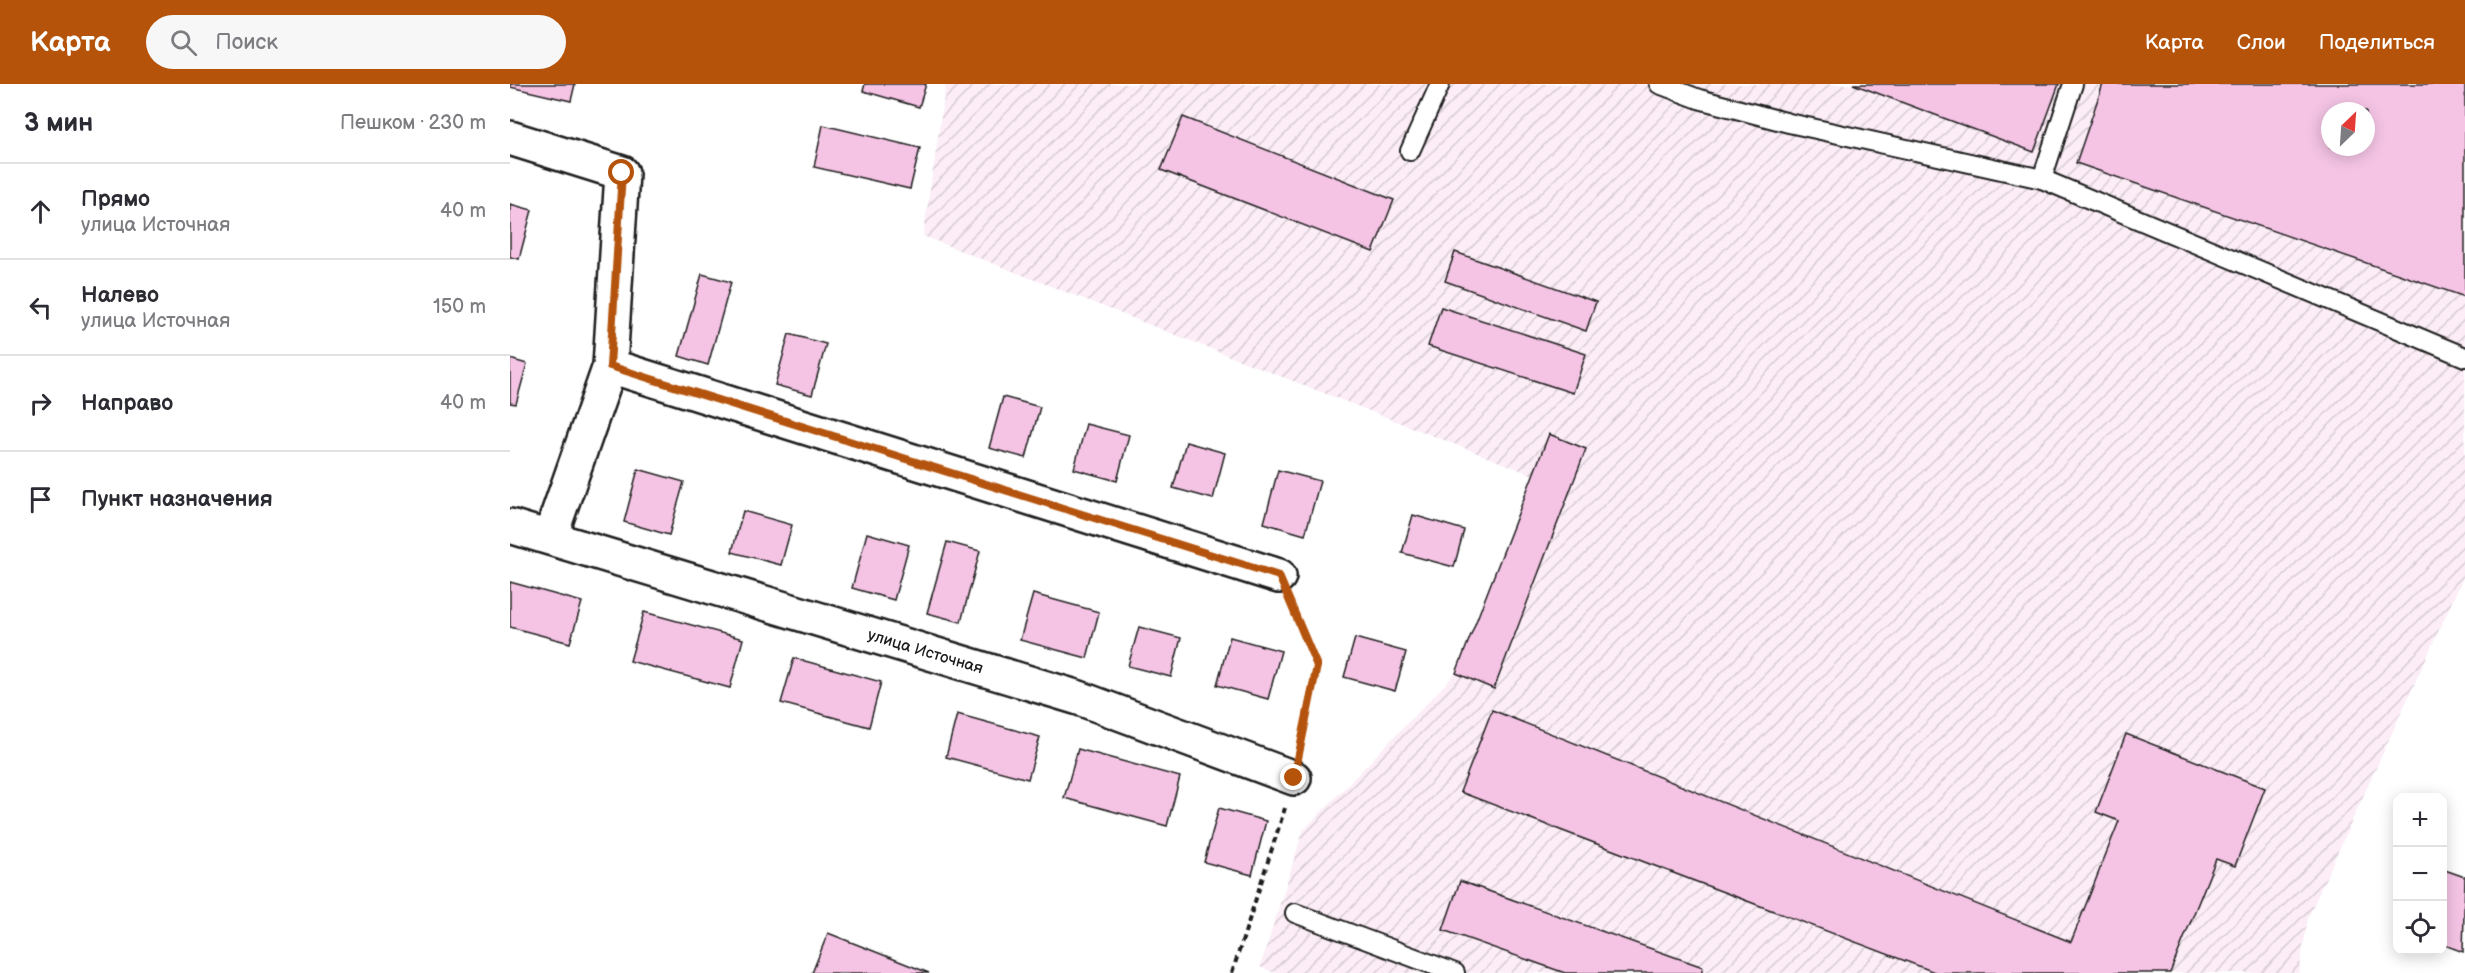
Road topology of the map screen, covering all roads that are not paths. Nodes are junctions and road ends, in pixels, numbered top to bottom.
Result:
1 (1440, 84) edge
2 (1659, 84) edge
3 (2073, 84) edge
4 (510, 138) edge
5 (1410, 151) dead end
6 (2042, 178) junction
7 (2465, 357) edge
8 (610, 366) junction
9 (510, 526) edge
10 (550, 537) junction
11 (1279, 576) road end
12 (1294, 778) road end
13 (1295, 913) dead end
14 (1455, 973) edge

1 - 5 lane
2 - 6 lane
3 - 6 lane
4 - 8 street
6 - 7 lane
8 - 10 street
8 - 11 street
9 - 10 street, улица Источная
10 - 12 street, улица Источная
13 - 14 lane

